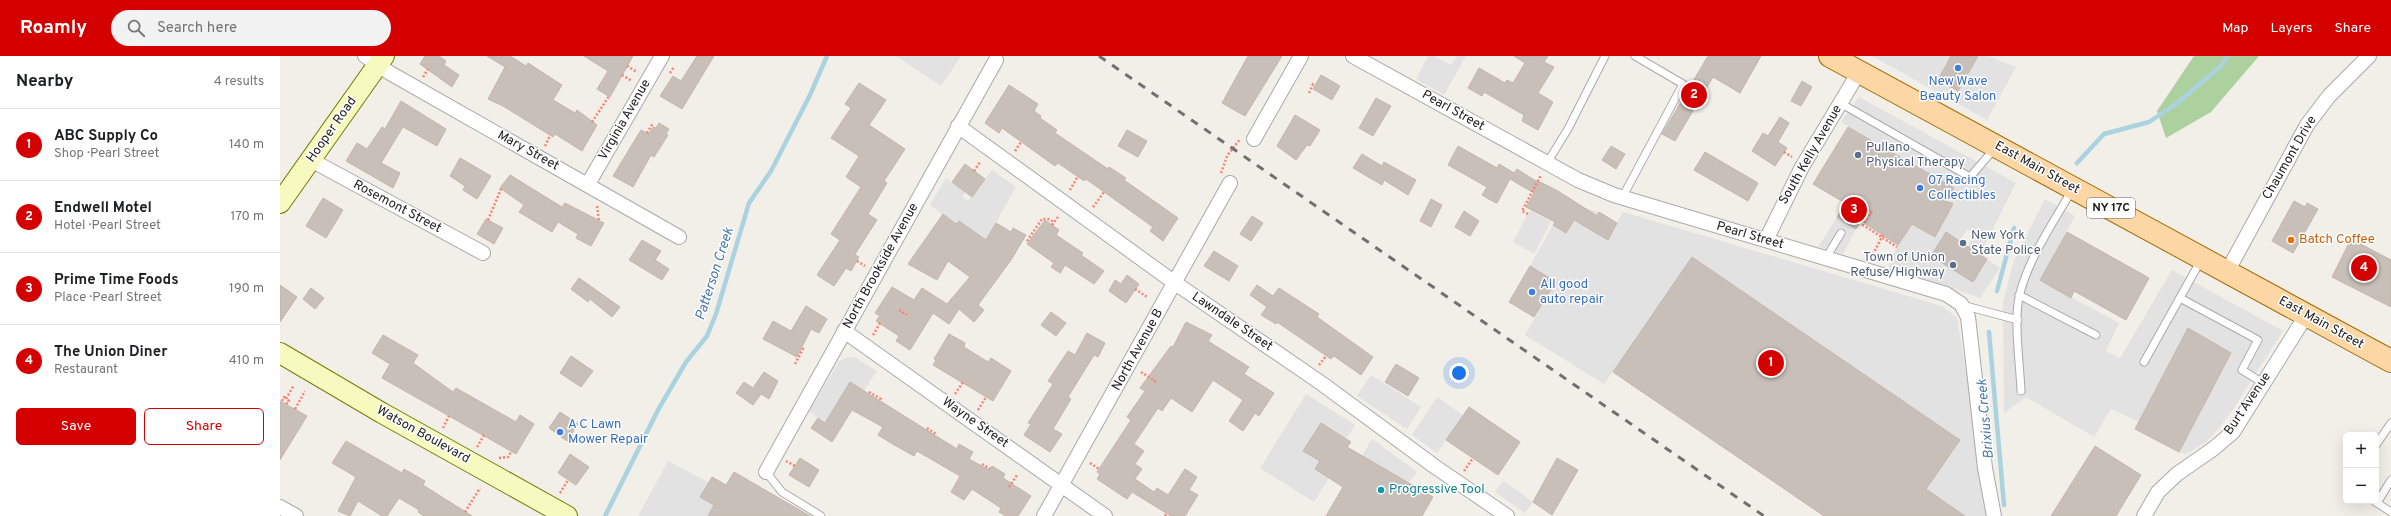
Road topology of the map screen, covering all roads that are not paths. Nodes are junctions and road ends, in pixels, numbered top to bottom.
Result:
1 (662, 56) edge
2 (1301, 56) edge
3 (1353, 56) edge
4 (1605, 56) edge
5 (1635, 56) edge
6 (1830, 56) edge
7 (2369, 56) edge
8 (376, 59) edge
9 (996, 60) dead end
10 (1859, 72) junction
11 (1840, 103) junction
12 (958, 126) junction
13 (1254, 139) road end
14 (1996, 146) junction
15 (311, 160) junction
16 (1547, 163) junction
17 (1230, 183) road end
18 (588, 184) junction
19 (2073, 188) junction
20 (1622, 198) junction
21 (280, 203) edge
22 (1841, 233) dead end
23 (679, 237) dead end
24 (1766, 240) junction
25 (483, 253) dead end
26 (1826, 258) junction
27 (2202, 258) junction
28 (2227, 272) junction
29 (1175, 283) junction
30 (2019, 295) junction
31 (2180, 298) junction
32 (1961, 304) junction
33 (2307, 314) junction
34 (2018, 320) junction
35 (844, 331) junction
36 (2096, 335) dead end
37 (280, 353) edge
38 (2391, 361) edge
39 (2144, 362) dead end
40 (2263, 383) junction
41 (2021, 391) dead end
42 (2391, 423) edge
43 (2379, 441) edge
44 (766, 472) joint
45 (2391, 480) edge
46 (1062, 485) junction
47 (2379, 496) edge
48 (2378, 504) edge
49 (280, 507) edge
50 (2391, 512) edge
51 (296, 516) edge
52 (567, 516) edge
53 (821, 516) edge
54 (1044, 516) edge
55 (1105, 516) edge
56 (1507, 516) edge
57 (1994, 516) edge
58 (2144, 516) edge

1 - 18 street, Virginia Avenue
2 - 13 street
3 - 16 street, Pearl Street
4 - 16 lane
5 - 20 lane
6 - 10 main road, East Main Street / NY 17C
7 - 28 street, Chaumont Drive
8 - 15 street, Hooper Road
8 - 18 street, Mary Street
9 - 12 street, North Brookside Avenue
10 - 11 street, South Kelly Avenue
10 - 14 main road, East Main Street / NY 17C
11 - 14 lane
11 - 24 street, South Kelly Avenue
12 - 29 street, Lawndale Street
12 - 35 street, North Brookside Avenue
14 - 19 main road, East Main Street / NY 17C
15 - 21 street, Hooper Road
15 - 25 street, Rosemont Street
16 - 20 street, Pearl Street
17 - 29 street, North Avenue B
18 - 23 street, Mary Street
19 - 27 main road, East Main Street / NY 17C
19 - 30 lane
20 - 24 street, Pearl Street
22 - 26 lane
24 - 26 street, Pearl Street
26 - 32 street, Pearl Street
27 - 28 main road, East Main Street / NY 17C
27 - 31 lane
28 - 33 main road, East Main Street / NY 17C
29 - 46 street, North Avenue B
29 - 56 street, Lawndale Street
30 - 34 lane
30 - 36 lane
31 - 39 lane
31 - 40 lane
32 - 34 lane
32 - 57 street
33 - 38 main road, East Main Street / NY 17C
33 - 40 street, Burt Avenue
34 - 41 lane
35 - 44 street, North Brookside Avenue
35 - 46 street, Wayne Street
37 - 52 street, Watson Boulevard
40 - 58 street, Burt Avenue
42 - 43 lane
44 - 53 lane
45 - 47 lane
46 - 54 street, North Avenue B
46 - 55 street, Wayne Street
48 - 50 lane
49 - 51 street

